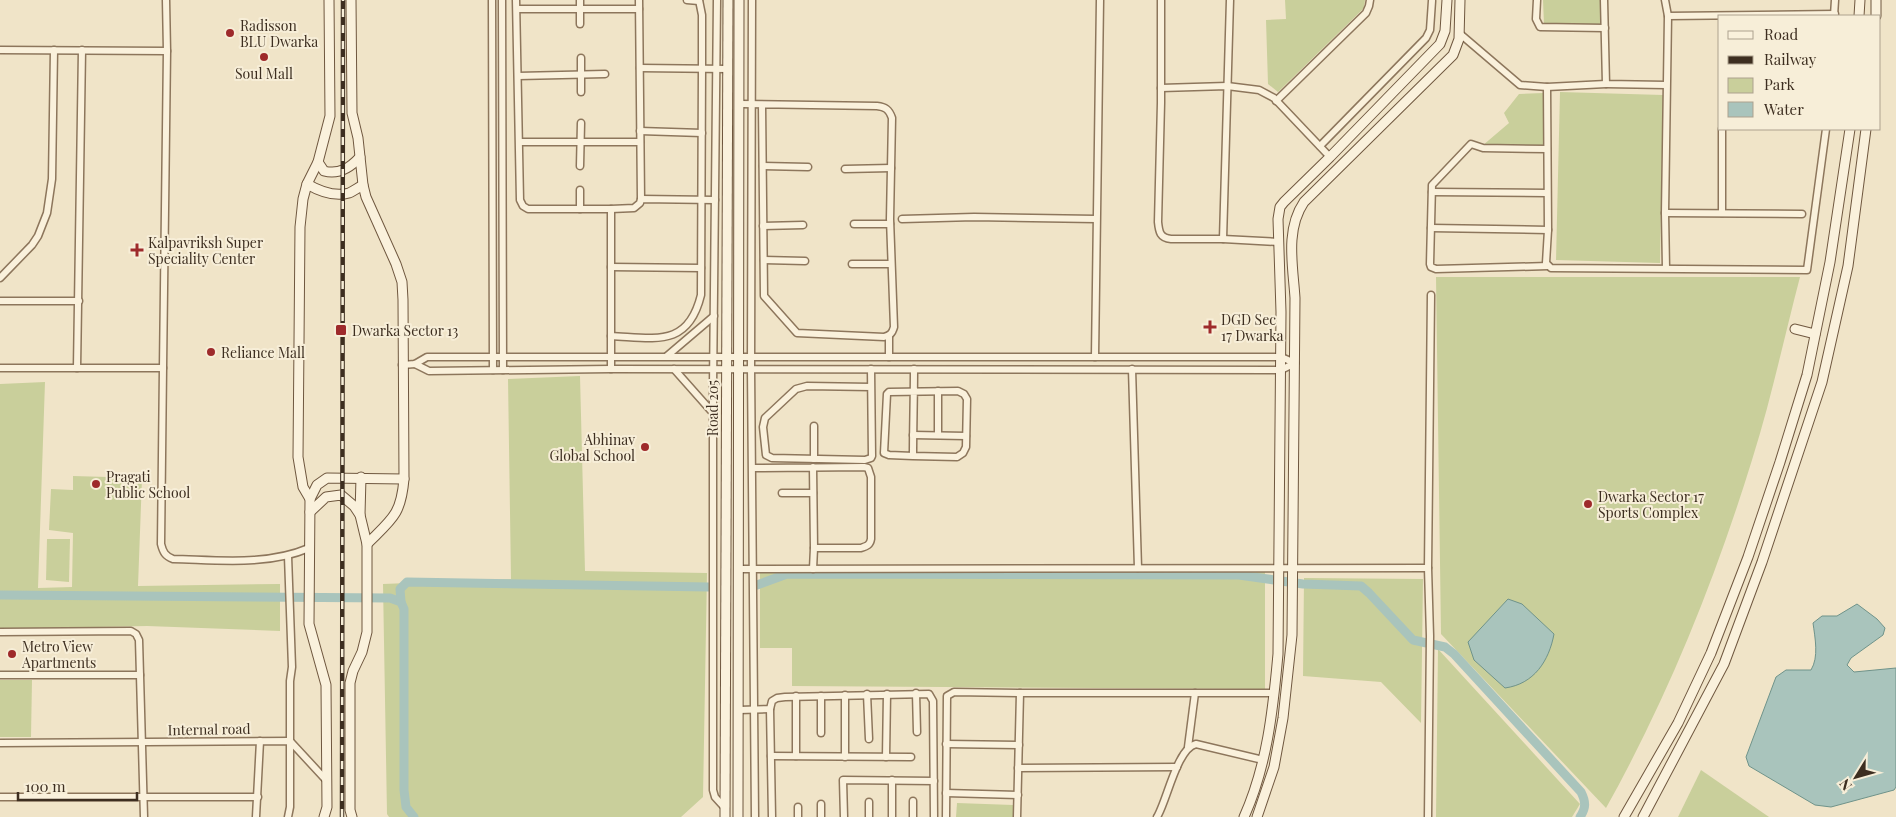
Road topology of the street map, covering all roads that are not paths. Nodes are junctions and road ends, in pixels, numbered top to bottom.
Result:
1 (166, 0) edge
2 (329, 0) edge
3 (351, 0) edge
4 (492, 0) edge
5 (502, 0) edge
6 (516, 0) edge
7 (580, 0) edge
8 (639, 0) edge
9 (687, 0) edge
10 (699, 0) edge
11 (717, 0) edge
12 (728, 0) edge
13 (740, 0) edge
14 (752, 0) edge
15 (1100, 0) edge
16 (1161, 0) edge
17 (1230, 0) edge
18 (1370, 0) edge
19 (1447, 0) edge
20 (1460, 0) edge
21 (1536, 0) edge
22 (1604, 0) edge
23 (1665, 0) edge
24 (1835, 0) edge
25 (1860, 0) edge
26 (1876, 0) edge
27 (1432, 1) dead end
28 (516, 9) junction
29 (580, 9) junction
30 (639, 9) junction
31 (1834, 15) edge
32 (1859, 15) edge
33 (1876, 15) edge
34 (1668, 16) junction
35 (1718, 16) edge
36 (580, 24) dead end
37 (1605, 28) junction
38 (1459, 33) junction
39 (0, 50) edge
40 (54, 50) junction
41 (82, 50) junction
42 (167, 51) junction
43 (581, 58) dead end
44 (640, 68) junction
45 (702, 68) junction
46 (716, 68) junction
47 (728, 69) junction
48 (581, 74) junction
49 (605, 74) dead end
50 (518, 76) junction
51 (1606, 84) junction
52 (1666, 85) junction
53 (1227, 86) junction
54 (1547, 87) junction
55 (1161, 88) junction
56 (581, 92) dead end
57 (1276, 101) junction
58 (739, 104) junction
59 (752, 104) junction
60 (762, 105) junction
61 (581, 123) dead end
62 (1722, 130) edge
63 (1826, 130) edge
64 (1850, 130) edge
65 (1866, 130) edge
66 (640, 131) junction
67 (702, 133) junction
68 (520, 142) junction
69 (580, 142) junction
70 (640, 142) junction
71 (1320, 146) junction
72 (1547, 149) junction
73 (360, 157) junction
74 (1330, 157) junction
75 (318, 162) junction
76 (580, 166) dead end
77 (763, 166) junction
78 (808, 167) dead end
79 (891, 168) junction
80 (845, 169) dead end
81 (307, 184) junction
82 (363, 185) junction
83 (580, 190) dead end
84 (1432, 192) junction
85 (1548, 193) junction
86 (641, 198) junction
87 (701, 200) junction
88 (715, 200) junction
89 (580, 209) junction
90 (611, 209) junction
91 (1665, 212) junction
92 (1722, 213) junction
93 (1802, 214) dead end
94 (902, 218) dead end
95 (1096, 218) junction
96 (854, 224) dead end
97 (890, 224) junction
98 (803, 225) dead end
99 (763, 226) junction
100 (1431, 228) junction
101 (1548, 230) junction
102 (1223, 239) junction
103 (1278, 242) junction
104 (764, 260) junction
105 (805, 261) dead end
106 (852, 264) dead end
107 (891, 264) junction
108 (1548, 266) junction
109 (611, 267) junction
110 (700, 268) junction
111 (1666, 268) junction
112 (0, 278) edge
113 (1431, 295) dead end
114 (0, 301) edge
115 (79, 301) junction
116 (714, 316) junction
117 (1795, 329) dead end
118 (1815, 334) junction
119 (612, 336) junction
120 (889, 336) junction
121 (611, 356) junction
122 (667, 356) junction
123 (726, 356) junction
124 (739, 356) junction
125 (752, 356) junction
126 (493, 357) junction
127 (503, 357) junction
128 (713, 357) junction
129 (889, 357) junction
130 (1095, 357) junction
131 (1281, 357) junction
132 (1294, 363) junction
133 (415, 364) junction
134 (402, 365) junction
135 (0, 368) edge
136 (77, 368) junction
137 (163, 368) junction
138 (611, 369) junction
139 (674, 369) junction
140 (713, 369) junction
141 (726, 369) junction
142 (739, 369) junction
143 (751, 369) junction
144 (871, 369) junction
145 (914, 369) junction
146 (1132, 369) junction
147 (493, 370) junction
148 (503, 370) junction
149 (1281, 370) junction
150 (871, 388) junction
151 (938, 391) junction
152 (914, 392) junction
153 (713, 413) junction
154 (814, 426) dead end
155 (913, 435) junction
156 (938, 435) junction
157 (966, 436) junction
158 (913, 456) junction
159 (814, 459) junction
160 (813, 467) junction
161 (753, 468) junction
162 (361, 477) junction
163 (404, 478) junction
164 (782, 493) dead end
165 (814, 493) junction
166 (310, 499) junction
167 (310, 512) junction
168 (360, 515) junction
169 (367, 544) junction
170 (309, 548) junction
171 (814, 548) junction
172 (288, 556) junction
173 (813, 568) junction
174 (1138, 568) junction
175 (1428, 568) junction
176 (738, 569) junction
177 (753, 569) junction
178 (1292, 570) junction
179 (1280, 571) junction
180 (0, 632) edge
181 (0, 675) edge
182 (140, 675) junction
183 (916, 693) junction
184 (1020, 693) junction
185 (1195, 693) junction
186 (867, 694) junction
187 (887, 694) junction
188 (1274, 694) junction
189 (845, 695) junction
190 (796, 696) junction
191 (821, 696) junction
192 (770, 709) junction
193 (738, 710) junction
194 (754, 710) junction
195 (917, 732) dead end
196 (821, 734) dead end
197 (869, 739) dead end
198 (260, 741) junction
199 (290, 741) junction
200 (142, 742) junction
201 (0, 744) edge
202 (946, 744) junction
203 (1019, 745) junction
204 (1188, 747) junction
205 (771, 756) junction
206 (796, 756) junction
207 (845, 757) junction
208 (886, 757) junction
209 (911, 757) dead end
210 (1263, 760) junction
211 (1177, 767) junction
212 (1018, 768) junction
213 (326, 780) junction
214 (892, 780) junction
215 (934, 780) junction
216 (946, 793) junction
217 (1018, 795) junction
218 (0, 797) edge
219 (143, 797) junction
220 (258, 797) junction
221 (913, 801) dead end
222 (869, 802) dead end
223 (821, 804) dead end
224 (798, 807) dead end
225 (725, 813) edge
226 (144, 817) edge
227 (256, 817) edge
228 (288, 817) edge
229 (324, 817) edge
230 (352, 817) edge
231 (718, 817) edge
232 (738, 817) edge
233 (755, 817) edge
234 (772, 817) edge
235 (798, 817) edge
236 (821, 817) edge
237 (844, 817) edge
238 (869, 817) edge
239 (892, 817) edge
240 (913, 817) edge
241 (934, 817) edge
242 (946, 817) edge
243 (1017, 817) edge
244 (1158, 817) edge
245 (1244, 817) edge
246 (1258, 817) edge
247 (1428, 817) edge
248 (1624, 817) edge
249 (1643, 817) edge

1 - 42 street
2 - 75 street
3 - 73 street
4 - 126 street
5 - 127 street
6 - 28 street
7 - 29 street
8 - 30 street
9 - 10 street
10 - 45 street
11 - 46 street
12 - 47 street, Road 205
13 - 58 street, Road 205
14 - 59 street
15 - 95 street
16 - 55 street
17 - 53 street
18 - 57 street
19 - 74 street
20 - 38 street
21 - 37 street
22 - 37 street
23 - 34 street
24 - 31 street
25 - 32 street
26 - 33 street
27 - 71 street
28 - 29 street
28 - 50 street
29 - 30 street
29 - 36 street
30 - 44 street
34 - 35 street
34 - 52 street
37 - 51 street
38 - 54 street
38 - 132 street
39 - 40 street
40 - 41 street
40 - 112 street
41 - 42 street
41 - 115 street
42 - 137 street
43 - 48 street
44 - 45 street
44 - 66 street
45 - 46 street
45 - 67 street
46 - 47 street
46 - 88 street
47 - 123 street, Road 205
48 - 49 street
48 - 50 street
48 - 56 street
50 - 68 street
51 - 52 street
51 - 54 street
52 - 91 street
53 - 55 street
53 - 57 street
53 - 102 street
54 - 72 street
55 - 102 street
57 - 71 street
58 - 59 street
58 - 124 street, Road 205
59 - 60 street
59 - 125 street
60 - 77 street
60 - 79 street
61 - 69 street
62 - 92 street
63 - 111 street
64 - 118 street
65 - 249 street
66 - 67 street
66 - 70 street
67 - 87 street
68 - 69 street
68 - 89 street
69 - 70 street
69 - 76 street
70 - 86 street
71 - 74 street
72 - 84 street
72 - 85 street
73 - 75 street
73 - 82 street
74 - 103 street
75 - 81 street
77 - 78 street
77 - 99 street
79 - 80 street
79 - 97 street
81 - 82 street
81 - 166 street
82 - 134 street
83 - 89 street
84 - 85 street
84 - 100 street
85 - 101 street
86 - 87 street
86 - 90 street
87 - 88 street
87 - 110 street
88 - 116 street
89 - 90 street
90 - 109 street
91 - 92 street
91 - 111 street
92 - 93 street
94 - 95 street
95 - 130 street
96 - 97 street
97 - 107 street
98 - 99 street
99 - 104 street
100 - 101 street
100 - 108 street
101 - 108 street
102 - 103 street
103 - 131 street
104 - 105 street
104 - 120 street
106 - 107 street
107 - 120 street
108 - 111 street
109 - 110 street
109 - 119 street
110 - 119 street
113 - 175 street
114 - 115 street
115 - 136 street
116 - 122 street
116 - 128 street
117 - 118 street
118 - 248 street
119 - 121 street
120 - 129 street
121 - 122 street
121 - 127 street
121 - 138 street
122 - 128 street
123 - 124 street
123 - 128 street
123 - 141 street, Road 205
124 - 125 street
124 - 142 street, Road 205
125 - 129 street
125 - 143 street
126 - 127 street
126 - 133 street
126 - 147 street
127 - 148 street
128 - 140 street
129 - 130 street
130 - 131 street
131 - 132 street
131 - 149 street
132 - 149 street
132 - 178 street
133 - 134 street
133 - 147 street
134 - 163 street
135 - 136 street
136 - 137 street
137 - 172 street
138 - 139 street
138 - 148 street
139 - 140 street
139 - 153 street
140 - 141 street
140 - 153 street
141 - 142 street
141 - 225 street, Road 205
142 - 143 street
142 - 176 street, Road 205
143 - 144 street
143 - 161 street
144 - 145 street
144 - 150 street
145 - 146 street
145 - 152 street
146 - 149 street
146 - 174 street
147 - 148 street
149 - 179 street
150 - 159 street
150 - 159 street
151 - 152 street
151 - 156 street
151 - 157 street
152 - 155 street
152 - 158 street
153 - 225 street
154 - 159 street
155 - 156 street
155 - 158 street
156 - 157 street
157 - 158 street
160 - 161 street
160 - 165 street
160 - 171 street
161 - 177 street
162 - 163 street
162 - 166 street
162 - 168 street
163 - 169 street
164 - 165 street
165 - 171 street
166 - 167 street
167 - 168 street
167 - 170 street
168 - 169 street
169 - 230 street
170 - 172 street
170 - 213 street
171 - 173 street
172 - 199 street
173 - 174 street
173 - 177 street
174 - 179 street
175 - 178 street
175 - 247 street
176 - 177 street
176 - 193 street, Road 205
177 - 194 street
178 - 179 street
178 - 246 street
179 - 188 street
180 - 182 street
181 - 182 street
182 - 200 street
183 - 187 street
183 - 195 street
183 - 215 street
184 - 185 street
184 - 202 street
184 - 203 street
185 - 188 street
185 - 204 street
186 - 187 street
186 - 189 street
186 - 197 street
187 - 208 street
188 - 210 street
189 - 191 street
189 - 207 street
190 - 191 street
190 - 192 street
190 - 206 street
191 - 196 street
192 - 194 street
192 - 205 street
193 - 194 street
193 - 232 street, Road 205
194 - 233 street
198 - 199 street
198 - 200 street, Internal road
198 - 220 street, Internal road
199 - 213 street
199 - 228 street
200 - 201 street, Internal road
200 - 219 street
202 - 203 street
202 - 216 street
203 - 212 street
204 - 210 street
204 - 211 street
205 - 206 street
205 - 234 street
206 - 207 street
207 - 208 street
208 - 209 street
210 - 245 street
211 - 212 street
211 - 244 street
212 - 217 street
213 - 229 street
214 - 215 street
214 - 237 street
214 - 239 street
215 - 241 street
216 - 217 street
216 - 242 street
217 - 243 street
218 - 219 street
219 - 220 street
219 - 226 street
220 - 227 street, Internal road
221 - 240 street
222 - 238 street
223 - 236 street
224 - 235 street
225 - 231 street

